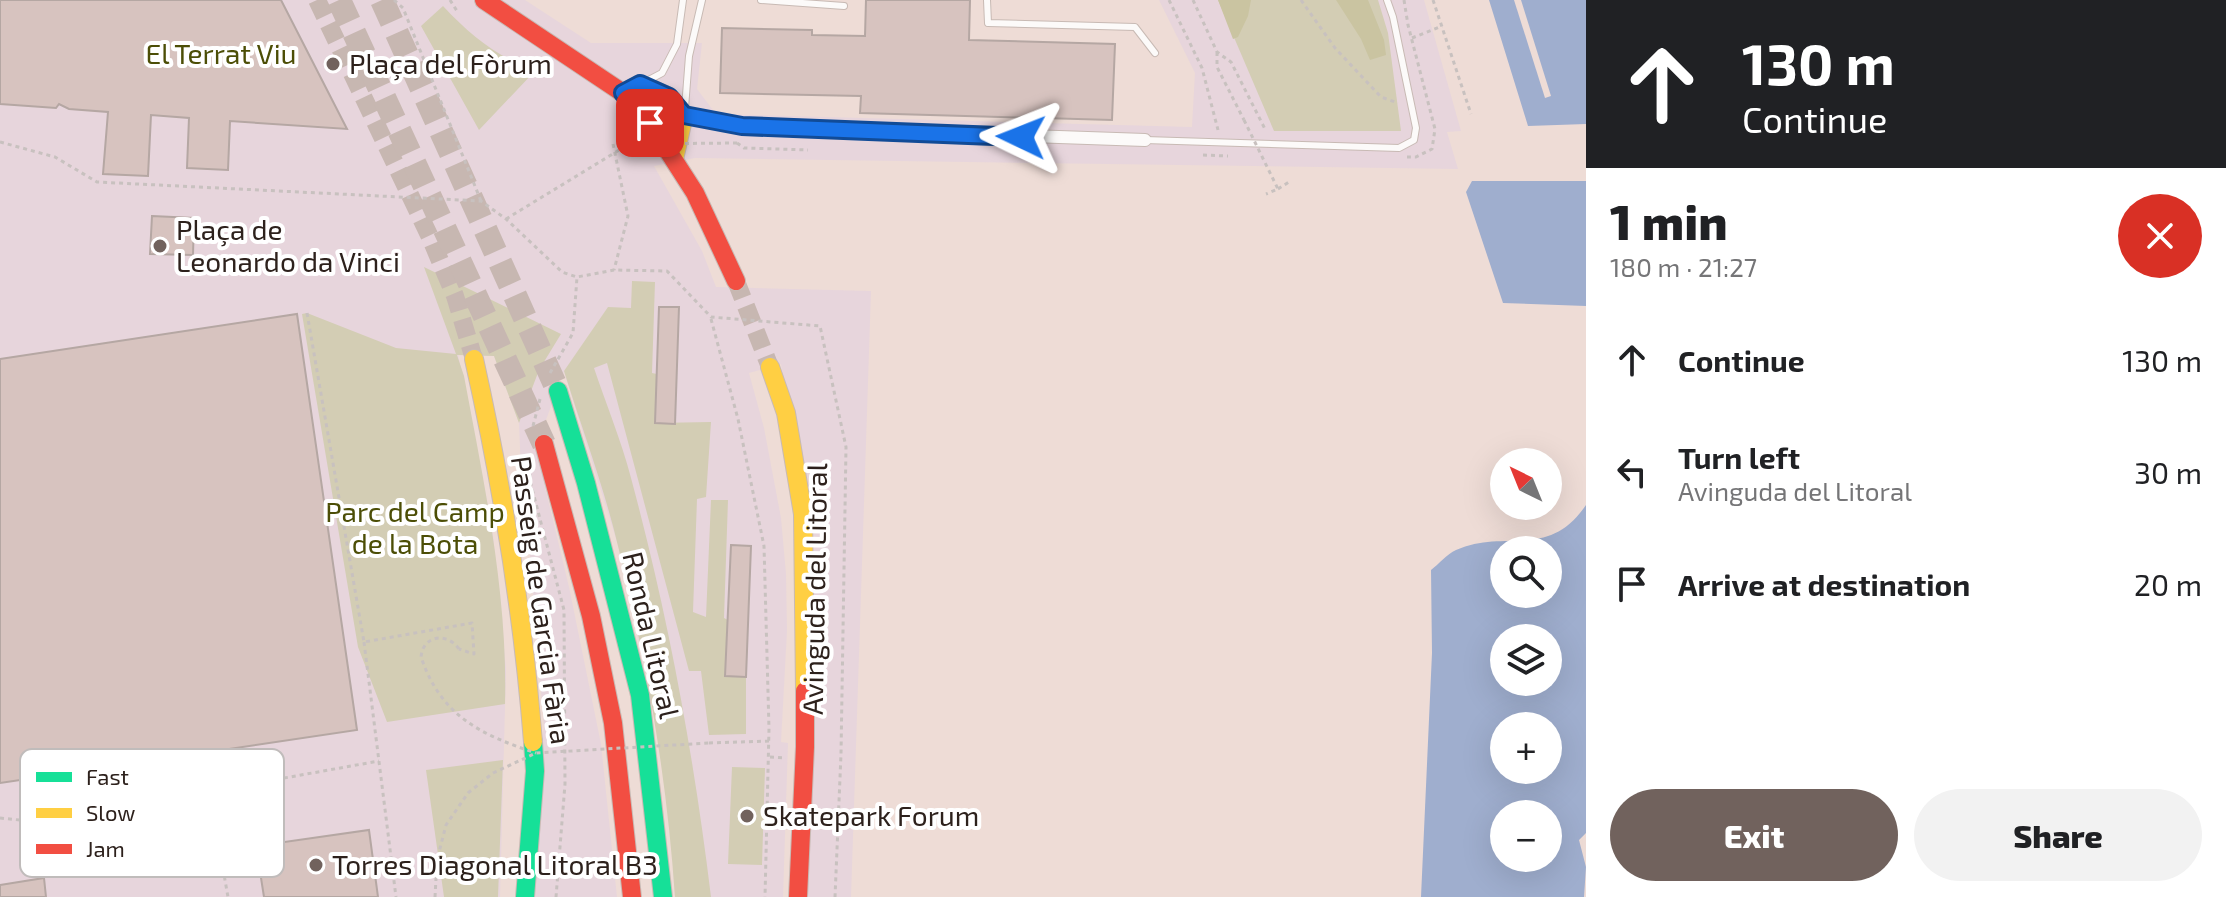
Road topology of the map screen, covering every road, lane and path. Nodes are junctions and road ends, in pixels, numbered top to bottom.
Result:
1 (394, 0) edge
2 (450, 0) edge
3 (484, 0) edge
4 (683, 0) edge
5 (702, 0) edge
6 (761, 0) edge
7 (987, 0) edge
8 (1169, 0) edge
9 (1193, 0) edge
10 (1301, 0) edge
11 (1387, 0) edge
12 (1433, 0) edge
13 (844, 6) dead end
14 (457, 11) dead end
15 (1442, 26) junction
16 (1411, 38) dead end
17 (1217, 52) junction
18 (1155, 53) dead end
19 (632, 88) junction
20 (1412, 108) junction
21 (1471, 114) dead end
22 (684, 115) junction
23 (1261, 119) dead end
24 (1145, 140) joint
25 (0, 142) edge
26 (613, 144) dead end
27 (1218, 144) junction
28 (808, 150) dead end
29 (615, 153) junction
30 (1218, 156) dead end
31 (674, 159) junction
32 (1289, 182) dead end
33 (1278, 189) junction
34 (1266, 194) dead end
35 (481, 201) junction
36 (506, 219) junction
37 (614, 270) junction
38 (577, 277) junction
39 (736, 281) tunnel mouth
40 (307, 313) dead end
41 (711, 317) junction
42 (474, 359) tunnel mouth
43 (770, 367) tunnel mouth
44 (548, 389) junction
45 (538, 439) joint
46 (531, 466) dead end
47 (364, 642) junction
48 (769, 741) junction
49 (536, 753) junction
50 (769, 757) junction
51 (787, 758) dead end
52 (379, 761) junction
53 (284, 777) edge
54 (0, 818) edge
55 (20, 820) edge
56 (224, 877) edge
57 (228, 897) edge
58 (396, 897) edge
59 (435, 897) edge
60 (525, 897) edge
61 (556, 897) edge
62 (632, 897) edge
63 (663, 897) edge
64 (765, 897) edge
65 (798, 897) edge
66 (835, 897) edge

1 - 35 path
2 - 14 path
3 - 19 main road
4 - 19 lane
5 - 22 lane
6 - 13 lane
7 - 18 lane
8 - 27 path
9 - 17 path
10 - 20 path
11 - 20 lane
12 - 15 path
15 - 16 path
15 - 21 path
17 - 23 path
17 - 33 path, bridge
19 - 22 main road
19 - 31 main road
20 - 27 lane
22 - 24 street
22 - 31 main road
24 - 27 lane
25 - 35 path
26 - 29 path
27 - 30 path
28 - 29 path, bridge
29 - 36 path
29 - 37 path
31 - 39 main road
32 - 33 path
33 - 34 path, bridge
35 - 36 path
36 - 38 path
37 - 38 path
37 - 41 path
38 - 44 path
40 - 47 path
41 - 48 path, Avinguda del Litoral
41 - 66 path, Avinguda del Litoral
42 - 60 main road, Passeig de Garcia Fària
43 - 65 main road, Avinguda del Litoral
44 - 45 path
44 - 63 main road, Ronda Litoral
45 - 62 main road, Ronda Litoral
46 - 61 path
47 - 49 path, bridge
47 - 52 path
48 - 49 path, bridge
48 - 50 path, Avinguda del Litoral
49 - 59 path, bridge
50 - 51 path
50 - 64 path, Avinguda del Litoral
52 - 53 path
52 - 58 path
54 - 55 path
56 - 57 path

